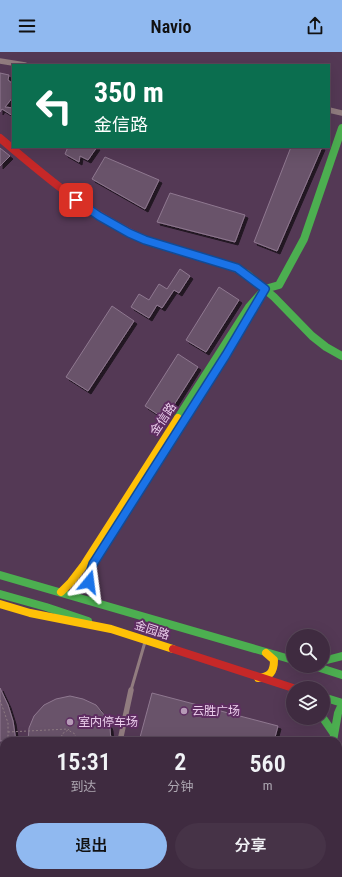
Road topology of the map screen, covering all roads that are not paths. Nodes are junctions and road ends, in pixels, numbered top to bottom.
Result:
1 (0, 61) edge
2 (19, 64) edge
3 (330, 110) edge
4 (342, 113) edge
5 (342, 128) edge
6 (0, 138) edge
7 (12, 148) edge
8 (12, 148) edge
9 (265, 289) junction
10 (342, 356) edge
11 (0, 575) edge
12 (61, 592) junction
13 (0, 594) edge
14 (96, 602) junction
15 (0, 604) edge
16 (111, 629) junction
17 (145, 641) junction
18 (262, 651) junction
19 (342, 656) edge
20 (286, 658) edge
21 (330, 659) edge
22 (330, 671) edge
23 (342, 675) edge
24 (258, 678) junction
25 (286, 686) edge
26 (131, 690) joint
27 (330, 699) edge
28 (342, 703) edge
29 (327, 725) edge
30 (121, 737) edge
31 (333, 737) edge
32 (334, 737) edge

1 - 2 street
3 - 4 street
5 - 9 street
6 - 7 street
8 - 9 street
9 - 10 street
9 - 12 street, 金信路
9 - 14 street, 金信路
11 - 12 street, 金园路
12 - 14 street, 金园路
13 - 16 street
14 - 18 street, 金园路
15 - 16 street, 金园路
16 - 17 street, 金园路
17 - 24 street, 金园路
17 - 26 lane
18 - 20 street, 金园路
18 - 24 street
19 - 21 street
22 - 23 street
24 - 25 street, 金园路
26 - 30 street
27 - 28 street
28 - 32 street
29 - 31 street

